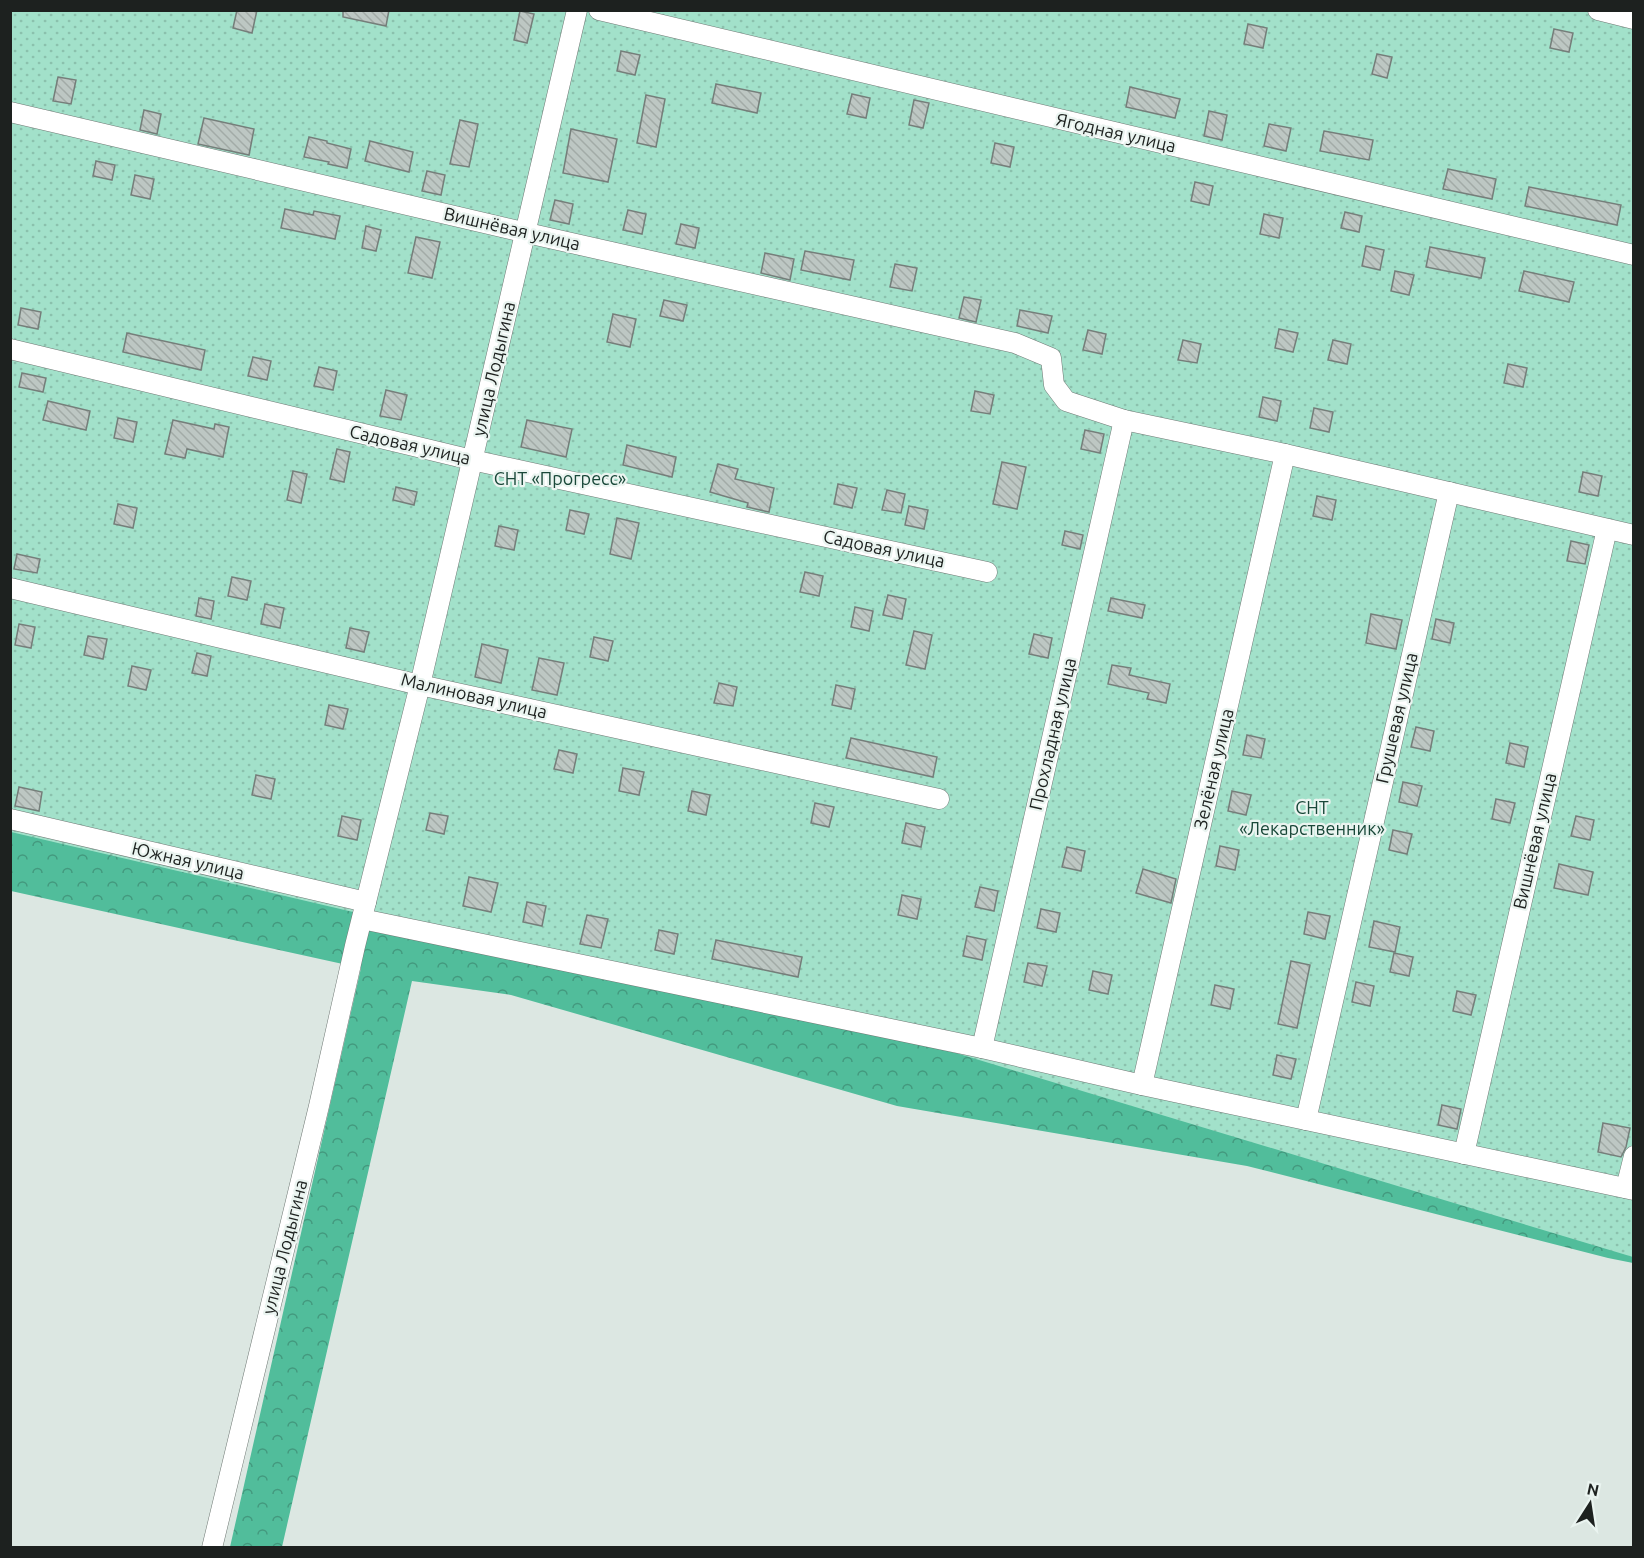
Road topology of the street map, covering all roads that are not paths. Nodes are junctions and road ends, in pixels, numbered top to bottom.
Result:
1 (578, 10) edge
2 (599, 10) edge
3 (1598, 10) edge
4 (1634, 19) edge
5 (10, 112) edge
6 (527, 233) junction
7 (1634, 255) edge
8 (10, 350) edge
9 (1124, 420) junction
10 (1285, 454) junction
11 (472, 460) junction
12 (1449, 492) junction
13 (1607, 529) junction
14 (1634, 535) edge
15 (987, 572) dead end
16 (10, 588) edge
17 (420, 685) junction
18 (939, 799) dead end
19 (10, 819) edge
20 (364, 910) junction
21 (982, 1048) junction
22 (1142, 1085) junction
23 (1306, 1120) junction
24 (1464, 1154) junction
25 (1634, 1155) edge
26 (1630, 1189) edge
27 (213, 1548) edge

1 - 6 street, улица Лодыгина
2 - 7 street, Ягодная улица
3 - 4 street
5 - 6 street, Вишнёвая улица
6 - 9 street, Вишнёвая улица
6 - 11 street, улица Лодыгина
8 - 11 street, Садовая улица
9 - 10 street
9 - 21 street, Прохладная улица
10 - 12 street
10 - 22 street, Зелёная улица
11 - 15 street, Садовая улица
11 - 17 street, улица Лодыгина
12 - 13 street
12 - 23 street, Грушевая улица
13 - 14 street
13 - 24 street, Вишнёвая улица
16 - 17 street, Малиновая улица
17 - 18 street, Малиновая улица
17 - 20 street, улица Лодыгина
19 - 20 street, Южная улица
20 - 21 street, Южная улица
20 - 27 street, улица Лодыгина
21 - 22 street, Южная улица
22 - 23 street, Южная улица
23 - 24 street, Южная улица
24 - 26 street, Южная улица
25 - 26 street

